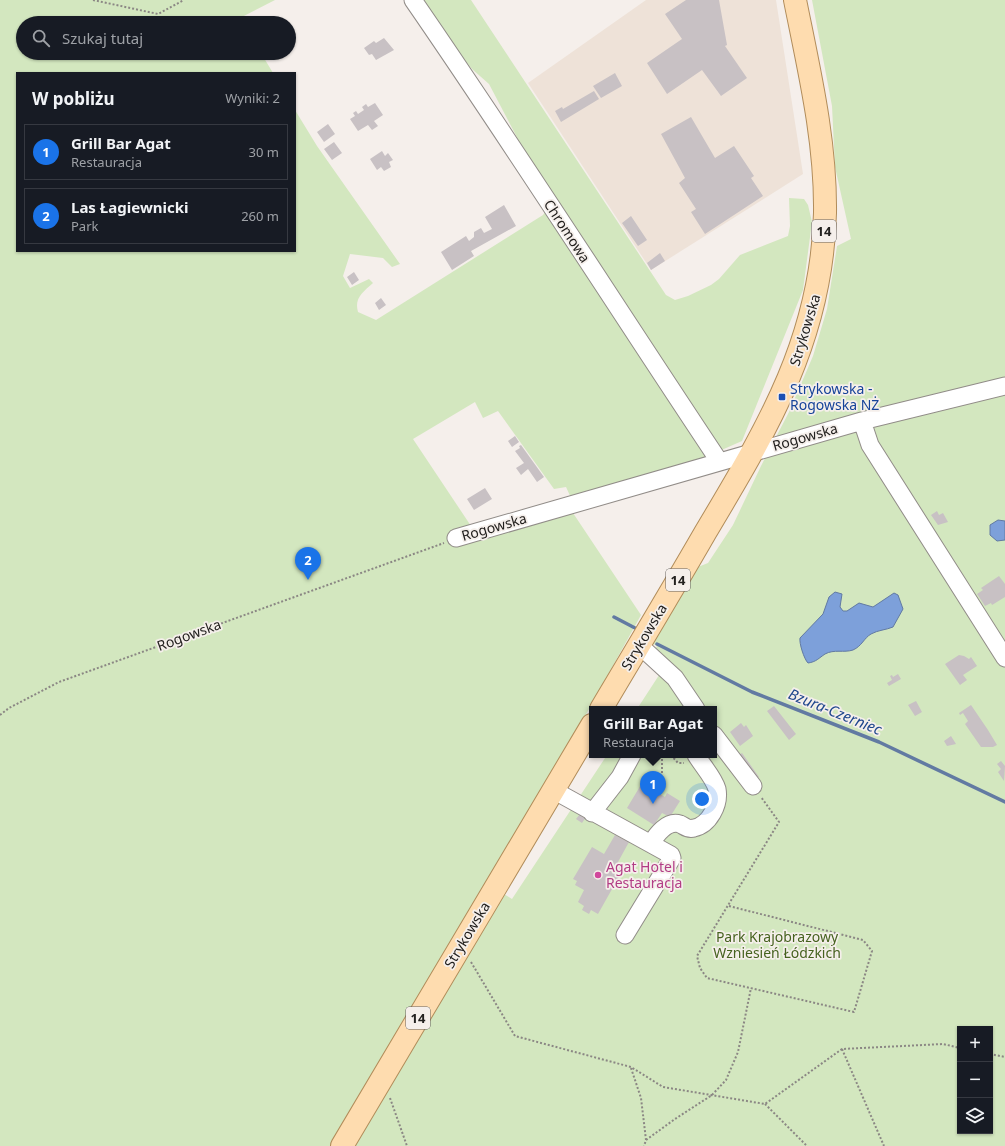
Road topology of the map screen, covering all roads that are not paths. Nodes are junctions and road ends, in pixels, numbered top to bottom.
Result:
1 (414, 0) edge
2 (795, 0) edge
3 (1005, 386) edge
4 (862, 421) junction
5 (754, 451) junction
6 (719, 461) junction
7 (456, 538) road end
8 (639, 645) junction
9 (1005, 658) edge
10 (603, 706) edge
11 (694, 706) edge
12 (589, 730) edge
13 (717, 739) edge
14 (630, 758) edge
15 (698, 758) edge
16 (753, 786) road end
17 (553, 790) junction
18 (592, 813) junction
19 (651, 844) junction
20 (625, 935) dead end
21 (342, 1146) edge

1 - 6 street, Chromowa
2 - 5 main road, Strykowska / 14
3 - 4 street, Rogowska
4 - 5 street, Rogowska
4 - 9 street
5 - 6 street, Rogowska
5 - 8 main road, Strykowska / 14
6 - 7 street, Rogowska
8 - 10 main road, Strykowska / 14
8 - 11 street
12 - 17 main road, Strykowska / 14
13 - 16 street
14 - 18 street
15 - 19 street
17 - 18 street
17 - 21 main road, Strykowska / 14
18 - 19 street
19 - 20 street

